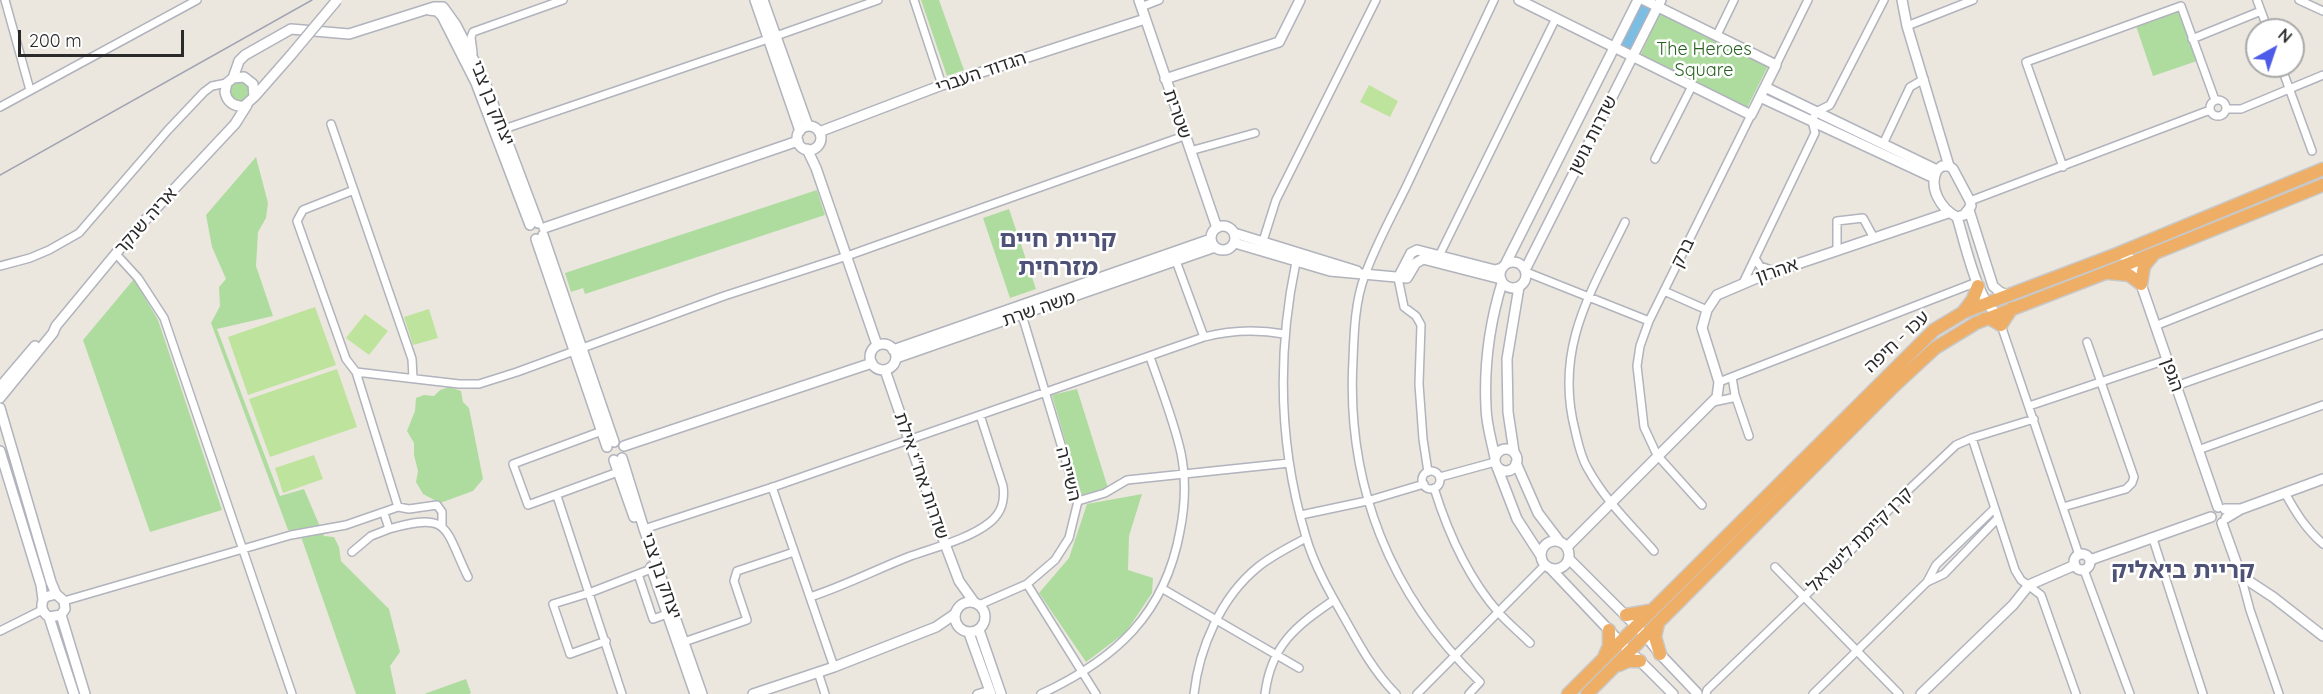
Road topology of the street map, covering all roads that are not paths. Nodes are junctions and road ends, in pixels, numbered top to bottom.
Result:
1 (5, 0) edge
2 (197, 0) edge
3 (337, 0) edge
4 (563, 0) edge
5 (755, 0) edge
6 (763, 0) edge
7 (878, 0) edge
8 (914, 0) edge
9 (1159, 0) edge
10 (1300, 0) edge
11 (1376, 0) edge
12 (1494, 0) edge
13 (1638, 0) edge
14 (1644, 0) edge
15 (1734, 0) edge
16 (1808, 0) edge
17 (1884, 0) edge
18 (1902, 0) edge
19 (1973, 0) edge
20 (2257, 0) edge
21 (2299, 0) edge
22 (1525, 1) edge
23 (1140, 4) edge
24 (1659, 4) edge
25 (424, 11) junction
26 (2260, 11) junction
27 (2323, 11) edge
28 (1556, 18) junction
29 (2263, 18) edge
30 (1145, 19) junction
31 (1907, 26) junction
32 (1717, 35) junction
33 (772, 38) junction
34 (2192, 39) junction
35 (1614, 48) junction
36 (1633, 57) junction
37 (239, 62) junction
38 (476, 62) junction
39 (1776, 65) junction
40 (2323, 75) edge
41 (2286, 78) edge
42 (247, 79) junction
43 (270, 79) junction
44 (1165, 79) junction
45 (1924, 79) junction
46 (230, 81) junction
47 (215, 85) junction
48 (942, 85) junction
49 (1692, 86) junction
50 (1765, 87) junction
51 (2290, 88) junction
52 (30, 90) junction
53 (225, 94) junction
54 (254, 97) junction
55 (1760, 97) junction
56 (2215, 100) junction
57 (247, 105) junction
58 (236, 106) junction
59 (0, 107) edge
60 (2226, 109) junction
61 (2210, 110) junction
62 (1751, 115) junction
63 (1814, 117) junction
64 (238, 120) junction
65 (331, 124) dead end
66 (804, 128) junction
67 (504, 129) junction
68 (819, 132) junction
69 (1256, 133) dead end
70 (1184, 136) junction
71 (798, 141) junction
72 (1883, 144) junction
73 (810, 149) junction
74 (1190, 151) junction
75 (2312, 151) dead end
76 (1562, 154) junction
77 (1655, 159) dead end
78 (1579, 163) junction
79 (1949, 166) junction
80 (2063, 167) junction
81 (2323, 169) edge
82 (1935, 174) junction
83 (2323, 185) edge
84 (354, 190) junction
85 (1970, 206) junction
86 (1952, 215) junction
87 (1625, 222) dead end
88 (1217, 228) junction
89 (538, 230) junction
90 (1235, 238) junction
91 (1874, 238) junction
92 (1263, 241) junction
93 (1213, 243) junction
94 (1837, 250) junction
95 (2156, 252) junction
96 (116, 254) junction
97 (2117, 254) junction
98 (1306, 255) junction
99 (847, 256) junction
100 (1438, 258) junction
101 (1755, 258) junction
102 (2323, 259) edge
103 (1176, 261) junction
104 (2133, 261) junction
105 (1296, 262) junction
106 (0, 266) edge
107 (1504, 266) junction
108 (1750, 269) junction
109 (1526, 271) junction
110 (1776, 271) junction
111 (2108, 273) junction
112 (1365, 276) junction
113 (1759, 277) junction
114 (1398, 278) junction
115 (1502, 281) junction
116 (1743, 283) junction
117 (1978, 284) junction
118 (2140, 284) junction
119 (1519, 287) junction
120 (1664, 291) junction
121 (2008, 295) junction
122 (1588, 298) junction
123 (1029, 301) junction
124 (1986, 303) junction
125 (1707, 310) junction
126 (1964, 312) junction
127 (1022, 315) junction
128 (1999, 319) junction
129 (1649, 321) junction
130 (2155, 326) junction
131 (1284, 334) junction
132 (2323, 334) edge
133 (1204, 337) junction
134 (2087, 342) dead end
135 (877, 345) junction
136 (578, 349) junction
137 (895, 354) junction
138 (1150, 357) junction
139 (2166, 360) junction
140 (872, 363) junction
141 (885, 370) junction
142 (356, 372) junction
143 (1732, 377) junction
144 (412, 378) junction
145 (11, 379) junction
146 (0, 380) edge
147 (2102, 381) junction
148 (1719, 382) junction
149 (2176, 386) junction
150 (0, 387) edge
151 (1046, 392) junction
152 (1735, 395) junction
153 (0, 398) edge
154 (1713, 402) junction
155 (2323, 405) edge
156 (2030, 406) junction
157 (1, 412) edge
158 (980, 415) junction
159 (2034, 419) junction
160 (602, 431) junction
161 (1749, 436) dead end
162 (1971, 438) junction
163 (909, 440) junction
164 (610, 445) junction
165 (624, 446) junction
166 (2198, 450) junction
167 (0, 451) edge
168 (1514, 453) junction
169 (1658, 455) junction
170 (618, 459) junction
171 (1496, 462) junction
172 (1289, 463) junction
173 (1516, 463) junction
174 (618, 472) junction
175 (1428, 472) junction
176 (1184, 474) junction
177 (1440, 477) junction
178 (2323, 479) edge
179 (1424, 484) junction
180 (772, 487) junction
181 (1434, 488) junction
182 (2285, 493) junction
183 (557, 496) junction
184 (1078, 501) junction
185 (1367, 501) junction
186 (1611, 503) junction
187 (1702, 505) dead end
188 (398, 507) junction
189 (2062, 507) junction
190 (1994, 509) junction
191 (384, 513) junction
192 (2223, 514) junction
193 (1301, 515) junction
194 (1997, 519) junction
195 (442, 526) junction
196 (389, 529) junction
197 (644, 529) junction
198 (1306, 538) junction
199 (2153, 539) junction
200 (945, 544) junction
201 (1563, 544) junction
202 (2323, 544) edge
203 (242, 550) junction
204 (1654, 551) dead end
205 (352, 552) dead end
206 (794, 552) junction
207 (2079, 555) junction
208 (1569, 559) junction
209 (2090, 560) junction
210 (1546, 563) junction
211 (1775, 567) dead end
212 (2080, 567) junction
213 (651, 569) junction
214 (638, 574) junction
215 (468, 576) dead end
216 (2241, 576) junction
217 (959, 581) junction
218 (1927, 582) junction
219 (1027, 584) junction
220 (2029, 585) junction
221 (1162, 590) junction
222 (589, 593) junction
223 (56, 594) junction
224 (810, 597) junction
225 (1804, 597) junction
226 (1334, 600) junction
227 (64, 601) junction
228 (976, 603) junction
229 (961, 605) junction
230 (45, 609) junction
231 (1653, 609) junction
232 (1498, 612) junction
233 (667, 614) junction
234 (955, 614) junction
235 (61, 615) junction
236 (1626, 615) junction
237 (1217, 621) junction
238 (1658, 623) junction
239 (1636, 625) junction
240 (957, 626) junction
241 (936, 627) junction
242 (979, 630) junction
243 (1609, 630) junction
244 (0, 631) edge
245 (969, 633) junction
246 (1647, 636) junction
247 (2323, 636) edge
248 (1620, 641) junction
249 (606, 642) junction
250 (684, 642) junction
251 (1530, 643) dead end
252 (1857, 651) junction
253 (1275, 654) junction
254 (1660, 654) junction
255 (1635, 656) junction
256 (1454, 657) junction
257 (1604, 658) junction
258 (834, 667) junction
259 (1299, 668) dead end
260 (818, 672) junction
261 (1083, 672) junction
262 (990, 692) edge
263 (74, 694) edge
264 (85, 694) edge
265 (292, 694) edge
266 (622, 694) edge
267 (695, 694) edge
268 (702, 694) edge
269 (753, 694) edge
270 (825, 694) edge
271 (977, 694) edge
272 (1001, 694) edge
273 (1041, 694) edge
274 (1096, 694) edge
275 (1194, 694) edge
276 (1265, 694) edge
277 (1396, 694) edge
278 (1417, 694) edge
279 (1469, 694) edge
280 (1568, 694) edge
281 (1587, 694) edge
282 (1673, 694) edge
283 (1698, 694) edge
284 (1813, 694) edge
285 (1899, 694) edge
286 (1921, 694) edge
287 (2076, 694) edge
288 (2130, 694) edge
289 (2203, 694) edge
290 (2279, 694) edge

1 - 52 street
2 - 52 street
3 - 43 street, bridge
4 - 38 street
5 - 33 street
6 - 33 street
7 - 33 street
8 - 48 street
9 - 23 street
10 - 44 street
11 - 92 street
12 - 112 street
13 - 35 street, שדרות גושן
14 - 24 street
15 - 32 street
16 - 39 street, ברק
17 - 63 street
18 - 31 street
19 - 31 street
20 - 26 street
21 - 27 street
22 - 28 street
23 - 30 street, שטרית
24 - 32 street
24 - 36 street, שדרות גושן
25 - 37 street, יצחק בן צבי
25 - 38 street, יצחק בן צבי
25 - 89 street, יצחק בן צבי
26 - 29 street
26 - 34 street
28 - 35 street
28 - 100 street
30 - 44 street, שטרית
30 - 48 street, הגדוד העברי
31 - 45 street
32 - 39 street
33 - 66 street
33 - 66 street
33 - 67 street
34 - 56 street
34 - 80 street
35 - 36 street
35 - 76 street, שדרות גושן
36 - 49 street
36 - 78 street, שדרות גושן
37 - 42 street
37 - 46 street
38 - 67 street, יצחק בן צבי
39 - 50 street, ברק
40 - 51 street
41 - 51 street
42 - 43 street
42 - 46 street
42 - 54 street
43 - 54 street
44 - 70 street, שטרית
45 - 72 street
45 - 79 street
46 - 47 street
46 - 53 street
47 - 53 street
47 - 106 street
48 - 68 street, הגדוד העברי
49 - 62 street
49 - 77 street
50 - 55 street, ברק
50 - 63 street
51 - 60 street
51 - 75 street
52 - 59 street
53 - 58 street
54 - 57 street
55 - 62 street, ברק
55 - 63 street
56 - 60 street
56 - 61 street
57 - 58 street
57 - 64 street, אריה שנקר
58 - 64 street
60 - 61 street
61 - 80 street
62 - 120 street, ברק
63 - 72 street
63 - 82 street
63 - 101 street
64 - 96 street, אריה שנקר
65 - 84 street
66 - 68 street
66 - 71 street
67 - 89 street, יצחק בן צבי
68 - 73 street
69 - 74 street
70 - 74 street, שטרית
70 - 99 street
71 - 73 street
71 - 89 street
72 - 82 street
73 - 99 street
74 - 88 street, שטרית
76 - 78 street
76 - 107 street, שדרות גושן
78 - 109 street, שדרות גושן
79 - 82 street
79 - 85 street
80 - 85 street
81 - 97 highway, עכו - חיפה
82 - 86 street
83 - 95 highway, עכו - חיפה
84 - 142 street
84 - 144 street
85 - 86 street, אהרון
85 - 121 street
86 - 91 street, אהרון
86 - 117 street
87 - 122 street
88 - 90 street
88 - 93 street
89 - 136 street, יצחק בן צבי
90 - 92 street
90 - 93 street
90 - 105 street
91 - 94 street, אהרון
91 - 94 street
92 - 98 street
93 - 103 street, משה שרת
93 - 123 street, משה שרת
94 - 110 street, אהרון
95 - 104 highway, עכו - חיפה
95 - 118 highway
96 - 145 street, אריה שנקר
96 - 203 street
97 - 104 street
97 - 121 highway, עכו - חיפה
98 - 105 street
98 - 112 street
99 - 135 street
99 - 136 street
100 - 107 street
100 - 114 street
100 - 115 street
101 - 108 street
101 - 110 street
102 - 130 street
103 - 127 street, משה שרת
103 - 133 street
104 - 111 highway, עכו - חיפה
104 - 118 street, הגפן
105 - 112 street
105 - 131 street
107 - 109 street
107 - 115 street
108 - 113 street
108 - 116 street
109 - 119 street
109 - 122 street
110 - 113 street, אהרון
111 - 118 highway
111 - 128 highway, עכו - חיפה
112 - 114 street
112 - 185 street
113 - 116 street, אהרון
114 - 175 street
115 - 119 street
115 - 171 street
116 - 125 street, אהרון
117 - 124 street
117 - 126 highway
117 - 143 street
118 - 130 street, הגפן
119 - 168 street
120 - 125 street
120 - 129 street, ברק
121 - 124 highway, עכו - חיפה
122 - 129 street
122 - 186 street
123 - 127 street
123 - 137 street, משה שרת
124 - 126 highway, עכו - חיפה
124 - 128 street
125 - 148 street
126 - 231 highway, עכו - חיפה
127 - 137 street, משה שרת
127 - 151 street, השיירה
128 - 156 street
128 - 238 highway, עכו - חיפה
129 - 169 street, ברק
130 - 139 street, הגפן
131 - 133 street
131 - 172 street
132 - 149 street
133 - 138 street
134 - 147 street
135 - 137 street
135 - 140 street
136 - 144 street
136 - 160 street, יצחק בן צבי
136 - 164 street, יצחק בן צבי
137 - 141 street
138 - 151 street
138 - 176 street
139 - 147 street
139 - 149 street, הגפן
140 - 141 street
140 - 165 street
141 - 163 street, שדרות אח"י אילת
142 - 144 street
142 - 188 street
143 - 148 street
143 - 152 street
145 - 146 street
145 - 150 street, אריה שנקר
145 - 153 street, אריה שנקר
145 - 157 street
147 - 156 street
147 - 189 street
148 - 154 street
149 - 166 street, הגפן
151 - 158 street
151 - 184 street, השיירה
152 - 154 street
152 - 161 street
154 - 169 street
155 - 166 street
156 - 159 street
157 - 223 street
158 - 163 street
158 - 200 street
159 - 162 street, קרן קיימת לישראל
159 - 189 street
160 - 164 street, יצחק בן צבי
160 - 183 street
162 - 190 street
162 - 225 street, קרן קיימת לישראל
163 - 180 street
163 - 200 street, שדרות אח"י אילת
164 - 165 street
164 - 170 street
165 - 170 street
166 - 192 street, הגפן
167 - 230 street
168 - 171 street
168 - 173 street
169 - 186 street
169 - 187 street, ברק
170 - 174 street, יצחק בן צבי
170 - 197 street, יצחק בן צבי
171 - 173 street
171 - 177 street
171 - 210 street
172 - 176 street
172 - 193 street
173 - 201 street
174 - 183 street
174 - 213 street, יצחק בן צבי
175 - 177 street
175 - 179 street
176 - 184 street
176 - 221 street
177 - 181 street
178 - 182 street
179 - 181 street
179 - 185 street
180 - 197 street
180 - 206 street
181 - 232 street
182 - 192 street
182 - 202 street
183 - 222 street
184 - 219 street, השיירה
185 - 193 street
185 - 256 street
186 - 201 street
186 - 204 street
188 - 191 street
188 - 195 street
189 - 207 street
190 - 194 street
190 - 218 street
191 - 196 street
191 - 203 street
192 - 199 street
192 - 216 street, הגפן
193 - 198 street
194 - 218 street
194 - 220 street
195 - 196 street
195 - 215 street
196 - 205 street
197 - 250 street, יצחק בן צבי
198 - 226 street
198 - 237 street
199 - 209 street
199 - 289 street
200 - 217 street, שדרות אח"י אילת
200 - 224 street
201 - 208 street
201 - 210 street
203 - 227 street
203 - 265 street
206 - 224 street
206 - 250 street
207 - 209 street
207 - 212 street
208 - 210 street
208 - 236 street
209 - 212 street
210 - 232 street
210 - 243 street
211 - 225 street
212 - 220 street
212 - 288 street
213 - 214 street
213 - 233 street, יצחק בן צבי
214 - 222 street
214 - 233 street
216 - 247 street
216 - 290 street, הגפן
217 - 228 street, שדרות אח"י אילת
217 - 229 street, שדרות אח"י אילת
218 - 252 street
219 - 228 street, השיירה
219 - 261 street
220 - 286 street
220 - 287 street
221 - 237 street
221 - 261 street
222 - 249 street
222 - 249 street
223 - 227 street
223 - 230 street
224 - 258 street
225 - 252 street
225 - 283 street, קרן קיימת לישראל
226 - 253 street
226 - 277 street
227 - 235 street
228 - 229 street
228 - 242 street
229 - 234 street
230 - 235 street
230 - 244 street
230 - 263 street
231 - 236 highway
231 - 239 highway, עכו - חיפה
232 - 251 street
232 - 256 street
233 - 267 street, יצחק בן צבי
234 - 240 street
234 - 241 street
235 - 264 street
236 - 239 street
237 - 253 street
237 - 275 street
238 - 246 highway, עכו - חיפה
238 - 254 highway
239 - 246 street
239 - 248 highway, עכו - חיפה
240 - 241 street
240 - 245 street
241 - 258 street
242 - 245 street
242 - 272 street
243 - 248 street
243 - 257 highway
245 - 262 street
246 - 254 street
246 - 255 highway, עכו - חיפה
248 - 255 street
248 - 257 highway, עכו - חיפה
249 - 266 street
250 - 268 street, יצחק בן צבי
252 - 284 street
252 - 285 street
253 - 259 street
253 - 276 street
254 - 283 street
255 - 281 highway, עכו - חיפה
255 - 282 street
256 - 278 street
256 - 279 street
257 - 280 highway, עכו - חיפה
258 - 260 street
260 - 269 street
260 - 270 street
261 - 273 street
261 - 274 street
262 - 271 street

